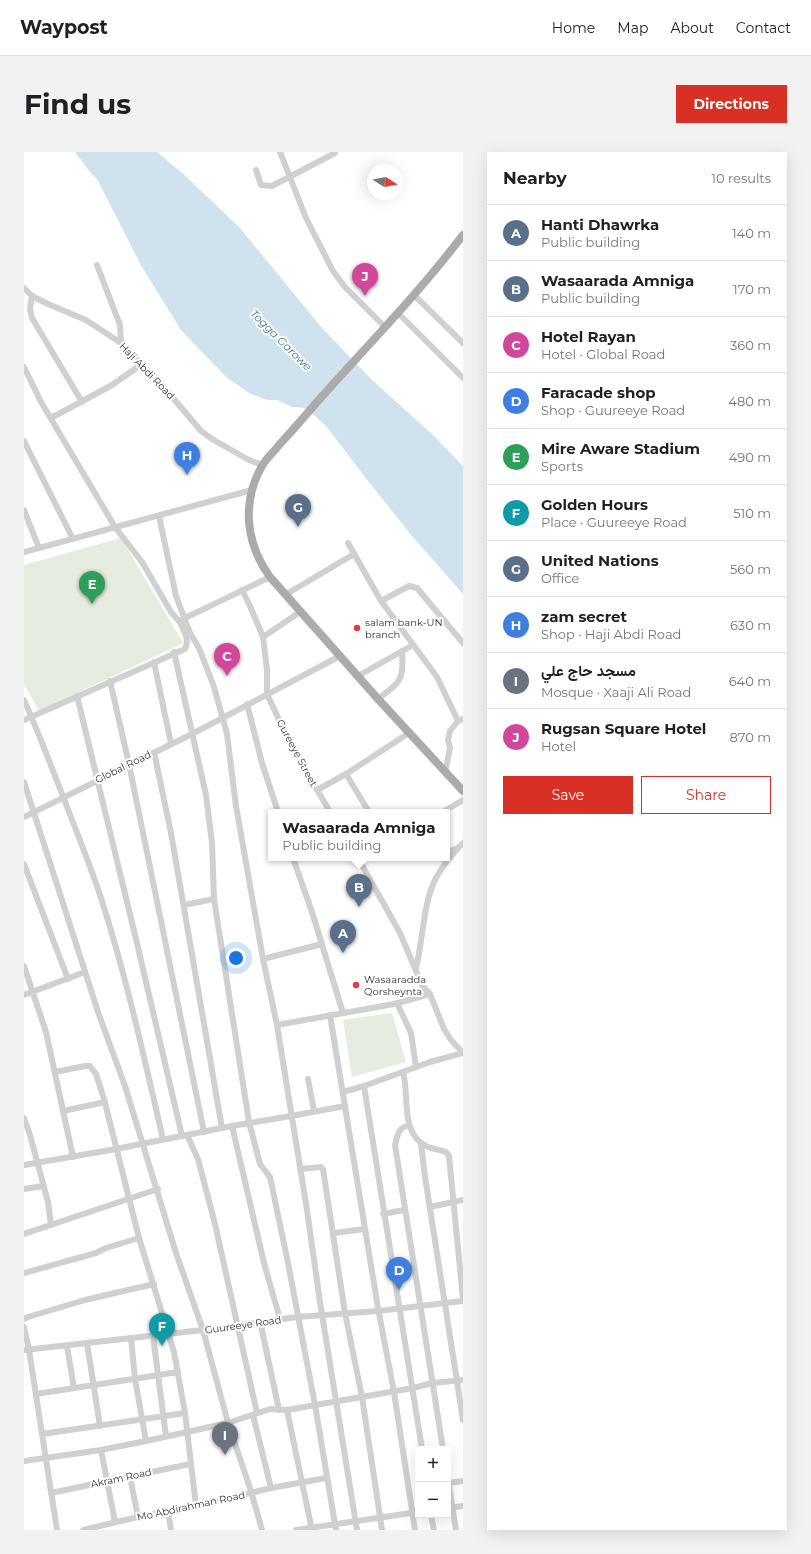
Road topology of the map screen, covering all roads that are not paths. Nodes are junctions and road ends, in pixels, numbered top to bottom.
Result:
1 (280, 152) edge
2 (336, 152) edge
3 (256, 170) dead end
4 (290, 176) junction
5 (463, 235) edge
6 (97, 265) dead end
7 (24, 288) edge
8 (414, 295) junction
9 (32, 296) junction
10 (398, 313) junction
11 (385, 327) junction
12 (121, 343) junction
13 (463, 343) edge
14 (142, 364) junction
15 (24, 367) edge
16 (463, 378) edge
17 (82, 402) junction
18 (51, 418) junction
19 (24, 441) edge
20 (262, 465) junction
21 (252, 490) junction
22 (24, 510) edge
23 (159, 516) junction
24 (115, 527) junction
25 (73, 539) junction
26 (348, 543) dead end
27 (39, 548) junction
28 (24, 552) edge
29 (354, 554) junction
30 (270, 577) junction
31 (242, 590) junction
32 (285, 595) junction
33 (381, 601) junction
34 (300, 612) junction
35 (182, 620) junction
36 (263, 637) junction
37 (463, 643) edge
38 (413, 645) junction
39 (402, 651) junction
40 (174, 652) junction
41 (340, 656) junction
42 (154, 662) junction
43 (358, 676) junction
44 (110, 681) junction
45 (267, 694) junction
46 (77, 696) junction
47 (378, 699) junction
48 (24, 700) edge
49 (247, 704) junction
50 (32, 717) junction
51 (223, 717) junction
52 (24, 720) edge
53 (461, 720) edge
54 (409, 733) junction
55 (192, 734) junction
56 (171, 744) junction
57 (154, 752) junction
58 (129, 764) junction
59 (445, 773) junction
60 (346, 774) junction
61 (98, 780) junction
62 (24, 782) edge
63 (317, 790) junction
64 (463, 791) edge
65 (63, 798) junction
66 (463, 800) edge
67 (277, 809) edge
68 (328, 809) edge
69 (367, 809) edge
70 (448, 809) edge
71 (34, 813) junction
72 (24, 817) edge
73 (461, 845) edge
74 (450, 850) edge
75 (450, 858) edge
76 (294, 861) edge
77 (360, 861) edge
78 (448, 861) edge
79 (24, 864) edge
80 (214, 899) junction
81 (184, 905) junction
82 (322, 944) junction
83 (263, 959) junction
84 (24, 966) edge
85 (416, 969) junction
86 (85, 972) junction
87 (68, 979) junction
88 (33, 991) junction
89 (430, 994) junction
90 (24, 995) edge
91 (397, 1003) junction
92 (343, 1013) junction
93 (330, 1015) junction
94 (277, 1025) junction
95 (463, 1053) edge
96 (416, 1068) junction
97 (55, 1072) junction
98 (403, 1072) junction
99 (308, 1079) dead end
100 (364, 1086) junction
101 (343, 1092) junction
102 (104, 1102) junction
103 (345, 1106) junction
104 (63, 1111) junction
105 (314, 1111) junction
106 (291, 1116) junction
107 (24, 1118) edge
108 (250, 1122) junction
109 (409, 1125) junction
110 (232, 1126) junction
111 (222, 1128) junction
112 (204, 1132) junction
113 (185, 1135) junction
114 (27, 1136) edge
115 (163, 1139) junction
116 (143, 1143) junction
117 (421, 1143) junction
118 (116, 1149) junction
119 (73, 1157) junction
120 (37, 1163) junction
121 (24, 1165) edge
122 (300, 1169) junction
123 (43, 1186) junction
124 (24, 1188) edge
125 (158, 1189) junction
126 (129, 1199) junction
127 (463, 1200) edge
128 (453, 1202) junction
129 (430, 1207) junction
130 (404, 1210) junction
131 (384, 1214) junction
132 (51, 1225) junction
133 (365, 1229) junction
134 (334, 1233) junction
135 (24, 1234) edge
136 (139, 1238) junction
137 (24, 1273) edge
138 (154, 1284) junction
139 (463, 1300) edge
140 (444, 1303) junction
141 (420, 1306) junction
142 (398, 1308) junction
143 (378, 1311) junction
144 (345, 1313) junction
145 (323, 1315) junction
146 (298, 1317) junction
147 (24, 1319) edge
148 (280, 1319) junction
149 (260, 1322) junction
150 (238, 1325) junction
151 (24, 1328) edge
152 (202, 1330) junction
153 (169, 1334) junction
154 (152, 1336) junction
155 (131, 1338) junction
156 (87, 1343) junction
157 (67, 1346) junction
158 (27, 1350) edge
159 (178, 1372) junction
160 (158, 1375) junction
161 (136, 1379) junction
162 (460, 1380) edge
163 (432, 1383) junction
164 (93, 1385) junction
165 (74, 1388) junction
166 (413, 1388) junction
167 (394, 1392) junction
168 (36, 1394) junction
169 (362, 1397) junction
170 (337, 1402) junction
171 (315, 1405) junction
172 (279, 1410) junction
173 (287, 1410) junction
174 (185, 1413) junction
175 (255, 1414) junction
176 (164, 1416) junction
177 (143, 1420) junction
178 (463, 1420) edge
179 (228, 1422) junction
180 (100, 1426) junction
181 (186, 1431) junction
182 (42, 1434) junction
183 (166, 1436) junction
184 (146, 1441) junction
185 (422, 1446) edge
186 (442, 1446) edge
187 (101, 1450) junction
188 (46, 1457) junction
189 (24, 1462) edge
190 (190, 1464) junction
191 (130, 1477) junction
192 (326, 1478) junction
193 (463, 1481) edge
194 (108, 1482) junction
195 (451, 1482) edge
196 (302, 1483) junction
197 (271, 1488) junction
198 (51, 1493) junction
199 (252, 1493) junction
200 (196, 1506) junction
201 (463, 1506) edge
202 (451, 1508) edge
203 (168, 1511) junction
204 (451, 1512) edge
205 (415, 1513) edge
206 (138, 1517) junction
207 (379, 1518) junction
208 (415, 1518) edge
209 (432, 1518) edge
210 (355, 1521) junction
211 (115, 1522) junction
212 (335, 1527) edge
213 (312, 1529) edge
214 (57, 1530) edge
215 (84, 1530) edge
216 (171, 1530) edge
217 (262, 1530) edge
218 (296, 1530) edge
219 (357, 1530) edge
220 (382, 1530) edge
221 (415, 1530) edge
222 (434, 1530) edge
223 (456, 1530) edge

1 - 4 street
2 - 4 street
3 - 4 street
4 - 11 street
5 - 8 main road
6 - 12 street
7 - 9 street, Haji Abdi Road
8 - 10 main road
8 - 13 street
9 - 12 street, Haji Abdi Road
9 - 17 street
10 - 11 main road
10 - 16 street
11 - 20 main road
12 - 14 street, Haji Abdi Road
14 - 17 street
14 - 20 street, Haji Abdi Road
15 - 18 street
17 - 18 street
18 - 24 street
19 - 25 street
20 - 21 main road
21 - 23 street
21 - 30 main road
22 - 27 street
23 - 24 street
23 - 35 street
24 - 25 street
24 - 35 street
25 - 27 street
26 - 29 street
27 - 28 street
29 - 32 street
29 - 33 street
30 - 31 street
30 - 32 main road
31 - 35 street
31 - 36 street
32 - 34 main road
33 - 37 street
33 - 38 street
34 - 36 street
34 - 41 main road
35 - 40 street
35 - 51 street
36 - 45 street
38 - 39 street
38 - 53 street
39 - 43 street
39 - 47 street
40 - 42 street
40 - 55 street
41 - 43 main road
41 - 45 street, Global Road
42 - 44 street
42 - 56 street
43 - 47 main road
44 - 46 street
44 - 58 street
45 - 49 street, Global Road
45 - 63 street, Gureeye Street
46 - 50 street
46 - 61 street
47 - 54 main road
48 - 50 street
49 - 51 street, Global Road
49 - 67 street
50 - 52 street
50 - 65 street
51 - 55 street, Global Road
51 - 83 street
53 - 59 street
54 - 59 main road
54 - 60 street
55 - 56 street, Global Road
55 - 80 street
56 - 57 street, Global Road
57 - 58 street, Global Road
57 - 81 street
58 - 61 street, Global Road
58 - 112 street
59 - 64 main road
60 - 63 street
60 - 69 street
61 - 65 street, Global Road
61 - 113 street
62 - 71 street
63 - 68 street, Gureeye Street
65 - 71 street, Global Road
65 - 115 street
66 - 70 street
71 - 72 street, Global Road
71 - 86 street
73 - 74 street
73 - 75 street
76 - 82 street
77 - 85 street
78 - 85 street
79 - 87 street
80 - 81 street
80 - 108 street
81 - 111 street
82 - 83 street
82 - 92 street
83 - 94 street
84 - 88 street
85 - 89 street
86 - 87 street
86 - 116 street
87 - 88 street
88 - 90 street
88 - 97 street
89 - 91 street
89 - 95 street
91 - 92 street
91 - 96 street
92 - 93 street
93 - 94 street
93 - 101 street
94 - 106 street
95 - 96 street
96 - 98 street
97 - 102 street
97 - 104 street
98 - 100 street
98 - 109 street
99 - 105 street
100 - 101 street
100 - 131 street
101 - 103 street
102 - 104 street
102 - 118 street
103 - 105 street
103 - 133 street
104 - 119 street
105 - 106 street
106 - 108 street
106 - 122 street
107 - 114 street
108 - 110 street
108 - 146 street
109 - 117 street
109 - 130 street
110 - 111 street
110 - 148 street
111 - 112 street
112 - 113 street
113 - 115 street
113 - 150 street
114 - 120 street
115 - 116 street
116 - 118 street
116 - 125 street
117 - 128 street
117 - 129 street
118 - 119 street
118 - 126 street
119 - 120 street
120 - 121 street
120 - 123 street
122 - 134 street
122 - 145 street
123 - 124 street
123 - 132 street
125 - 126 street
125 - 152 street
126 - 132 street
126 - 136 street
127 - 128 street
128 - 129 street
128 - 139 street
129 - 140 street
130 - 131 street
130 - 141 street
131 - 142 street
132 - 135 street
133 - 134 street
133 - 143 street
134 - 144 street
136 - 137 street
136 - 138 street
138 - 147 street
138 - 153 street
139 - 140 street, Guureeye Road
140 - 141 street, Guureeye Road
140 - 162 street
141 - 142 street, Guureeye Road
141 - 163 street
142 - 143 street, Guureeye Road
142 - 166 street
143 - 144 street, Guureeye Road
143 - 167 street
144 - 145 street, Guureeye Road
144 - 169 street
145 - 146 street, Guureeye Road
145 - 170 street
146 - 148 street, Guureeye Road
146 - 171 street
148 - 149 street, Guureeye Road
149 - 150 street, Guureeye Road
149 - 172 street
150 - 152 street, Guureeye Road
150 - 175 street
151 - 158 street
152 - 153 street, Guureeye Road
152 - 179 street
153 - 154 street, Guureeye Road
153 - 159 street
154 - 155 street, Guureeye Road
154 - 160 street
155 - 156 street, Guureeye Road
155 - 161 street
156 - 157 street, Guureeye Road
156 - 164 street
157 - 158 street, Guureeye Road
157 - 165 street
158 - 168 street
159 - 160 street
159 - 174 street
160 - 161 street
160 - 176 street
161 - 164 street
161 - 177 street
162 - 163 street
162 - 178 street
163 - 166 street
163 - 186 street
164 - 165 street
164 - 180 street
165 - 168 street
166 - 167 street
166 - 185 street
167 - 169 street
167 - 205 street
168 - 182 street
169 - 170 street
169 - 207 street
170 - 171 street
170 - 210 street
171 - 173 street
171 - 192 street
172 - 173 street
172 - 175 street
173 - 196 street
174 - 176 street
174 - 181 street
175 - 179 street
175 - 197 street
176 - 177 street
176 - 183 street
177 - 180 street
177 - 184 street
179 - 181 street
179 - 199 street
180 - 182 street
181 - 183 street
181 - 190 street
182 - 188 street
183 - 184 street
184 - 187 street
187 - 188 street
187 - 194 street
188 - 189 street
188 - 198 street
190 - 191 street, Akram Road
190 - 200 street
191 - 194 street, Akram Road
191 - 206 street
192 - 196 street, Mo Abdirahman Road
192 - 212 street
193 - 195 street
194 - 198 street, Akram Road
194 - 211 street
196 - 197 street, Mo Abdirahman Road
196 - 213 street
197 - 199 street, Mo Abdirahman Road
198 - 214 street
199 - 200 street, Mo Abdirahman Road
199 - 217 street
200 - 203 street, Mo Abdirahman Road
201 - 202 street
203 - 206 street, Mo Abdirahman Road
203 - 216 street
204 - 223 street
205 - 207 street
206 - 211 street, Mo Abdirahman Road
207 - 210 street
207 - 220 street
208 - 221 street
209 - 222 street
210 - 212 street
210 - 219 street
211 - 215 street, Mo Abdirahman Road
212 - 213 street
213 - 218 street

